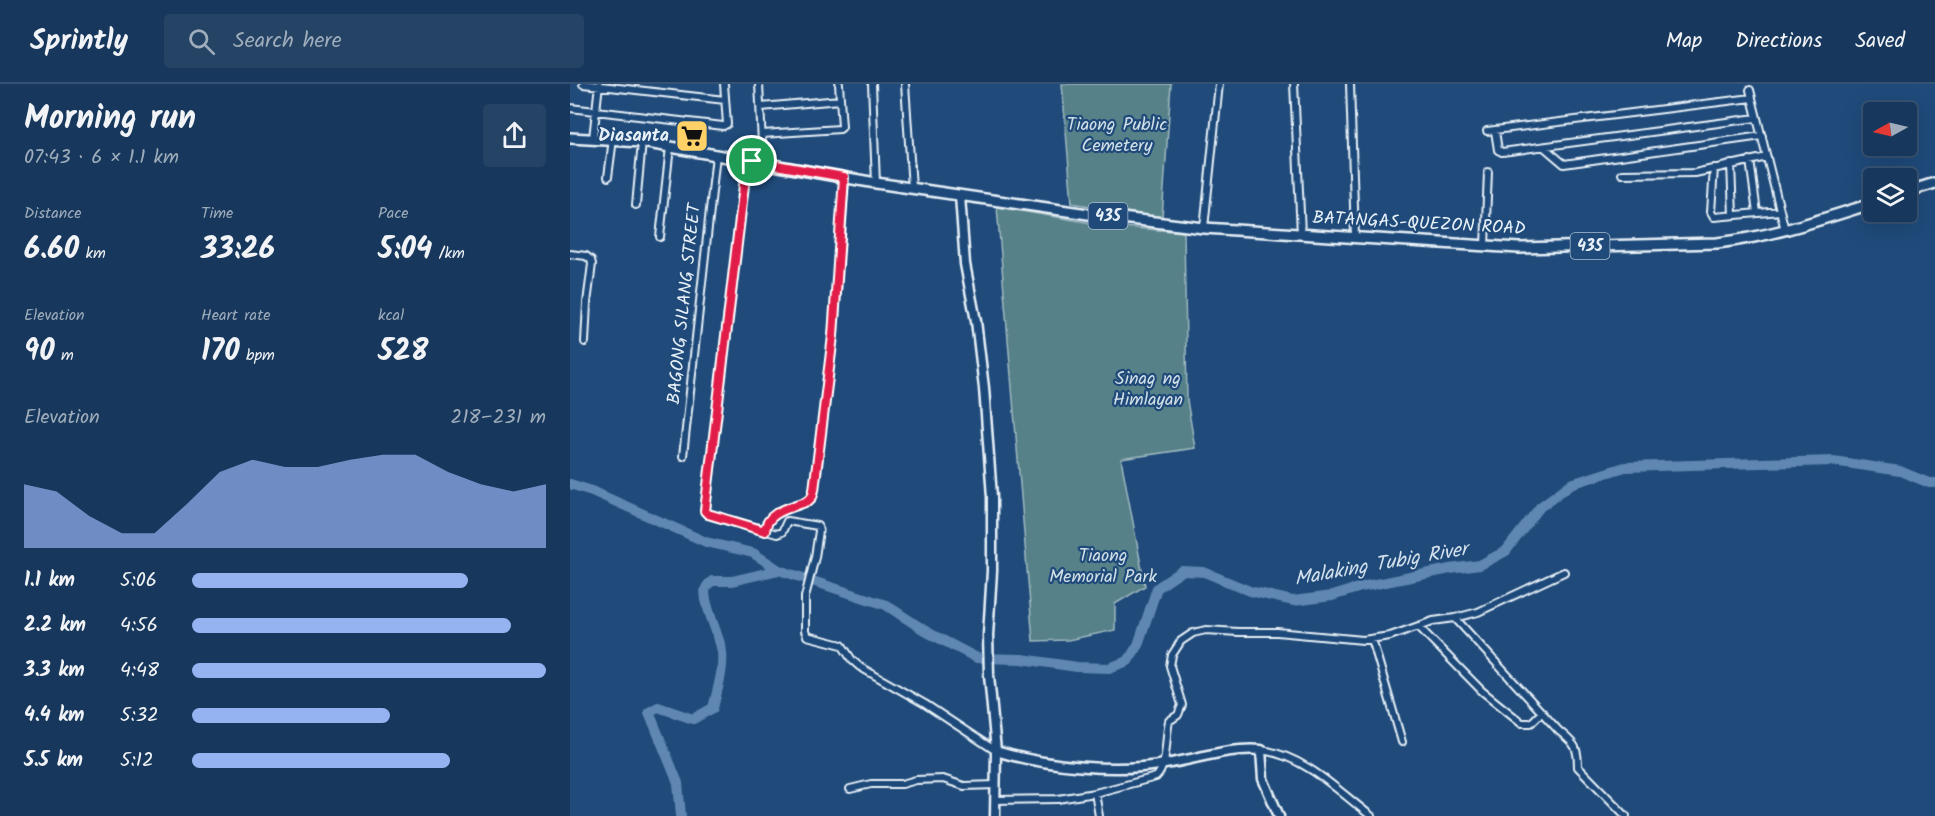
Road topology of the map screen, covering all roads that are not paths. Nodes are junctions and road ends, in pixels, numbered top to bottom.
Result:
1 (583, 84) edge
2 (724, 84) edge
3 (759, 84) edge
4 (838, 84) edge
5 (872, 84) edge
6 (905, 84) edge
7 (1219, 84) edge
8 (1294, 84) edge
9 (1350, 84) edge
10 (599, 85) edge
11 (1750, 90) dead end
12 (1752, 98) junction
13 (725, 100) junction
14 (840, 100) junction
15 (761, 107) junction
16 (570, 108) edge
17 (596, 110) junction
18 (1756, 118) junction
19 (1486, 131) dead end
20 (1495, 131) junction
21 (762, 134) junction
22 (1762, 136) junction
23 (570, 138) edge
24 (593, 138) junction
25 (613, 139) junction
26 (642, 142) junction
27 (670, 147) junction
28 (1544, 147) junction
29 (716, 155) junction
30 (1767, 157) junction
31 (747, 160) junction
32 (1750, 160) junction
33 (763, 163) junction
34 (1731, 164) junction
35 (1714, 168) junction
36 (1488, 172) dead end
37 (1622, 174) dead end
38 (608, 177) dead end
39 (844, 177) junction
40 (876, 183) junction
41 (1935, 183) edge
42 (912, 188) junction
43 (1917, 189) edge
44 (960, 196) junction
45 (636, 205) dead end
46 (1863, 206) edge
47 (1780, 211) junction
48 (1757, 213) junction
49 (1733, 215) junction
50 (1204, 228) junction
51 (1785, 230) junction
52 (1301, 234) junction
53 (660, 237) dead end
54 (1355, 237) junction
55 (1485, 246) junction
56 (570, 254) edge
57 (585, 342) dead end
58 (683, 456) dead end
59 (765, 531) junction
60 (1564, 572) dead end
61 (1455, 618) junction
62 (1419, 627) junction
63 (1372, 639) junction
64 (1542, 712) junction
65 (1402, 742) dead end
66 (1261, 750) junction
67 (996, 751) junction
68 (1164, 764) junction
69 (996, 785) junction
70 (850, 789) dead end
71 (1095, 793) junction
72 (995, 800) junction
73 (995, 816) edge
74 (1099, 816) edge
75 (1279, 816) edge
76 (1371, 816) edge
77 (1626, 816) edge

1 - 10 street
2 - 13 street
3 - 15 street
4 - 14 street
5 - 40 street
6 - 42 street
7 - 50 street
8 - 52 street
9 - 54 street
10 - 13 street
10 - 17 street
11 - 12 street
12 - 18 street
12 - 20 street
13 - 17 street
14 - 15 street
14 - 21 street
15 - 21 street
16 - 17 street
17 - 24 street
18 - 22 street
18 - 28 street
19 - 20 street
20 - 28 street
21 - 33 street
22 - 28 street
22 - 30 street
23 - 24 main road, 435
24 - 25 main road, 435
25 - 26 main road, 435
25 - 38 street
26 - 27 main road, 435
26 - 45 street
27 - 29 main road, 435
27 - 53 street
29 - 31 main road, 435
29 - 58 street, BAGONG SILANG STREET
30 - 32 street
30 - 47 street
31 - 33 main road, 435
31 - 59 street
32 - 34 street
32 - 48 street
33 - 39 main road, 435
34 - 35 street
34 - 49 street
35 - 37 street
35 - 49 street
36 - 55 street
39 - 40 main road, 435
39 - 59 street
40 - 42 main road, 435
41 - 43 main road
42 - 44 main road, 435
44 - 50 main road, BATANGAS-QUEZON ROAD / 435
44 - 67 street
46 - 51 main road, BATANGAS-QUEZON ROAD / 435
47 - 48 street
47 - 51 street
48 - 49 street
50 - 52 main road, BATANGAS-QUEZON ROAD / 435
51 - 55 main road, BATANGAS-QUEZON ROAD / 435
52 - 54 main road, BATANGAS-QUEZON ROAD / 435
54 - 55 main road, BATANGAS-QUEZON ROAD / 435
56 - 57 street
59 - 67 street
60 - 61 street
61 - 62 street
61 - 64 street
62 - 63 street
62 - 64 street
63 - 65 street
63 - 68 street
64 - 77 street
66 - 68 street
66 - 75 street
66 - 76 street
67 - 68 street
67 - 69 street
68 - 71 street
69 - 70 street
69 - 72 street
71 - 72 street
71 - 74 street
72 - 73 street

